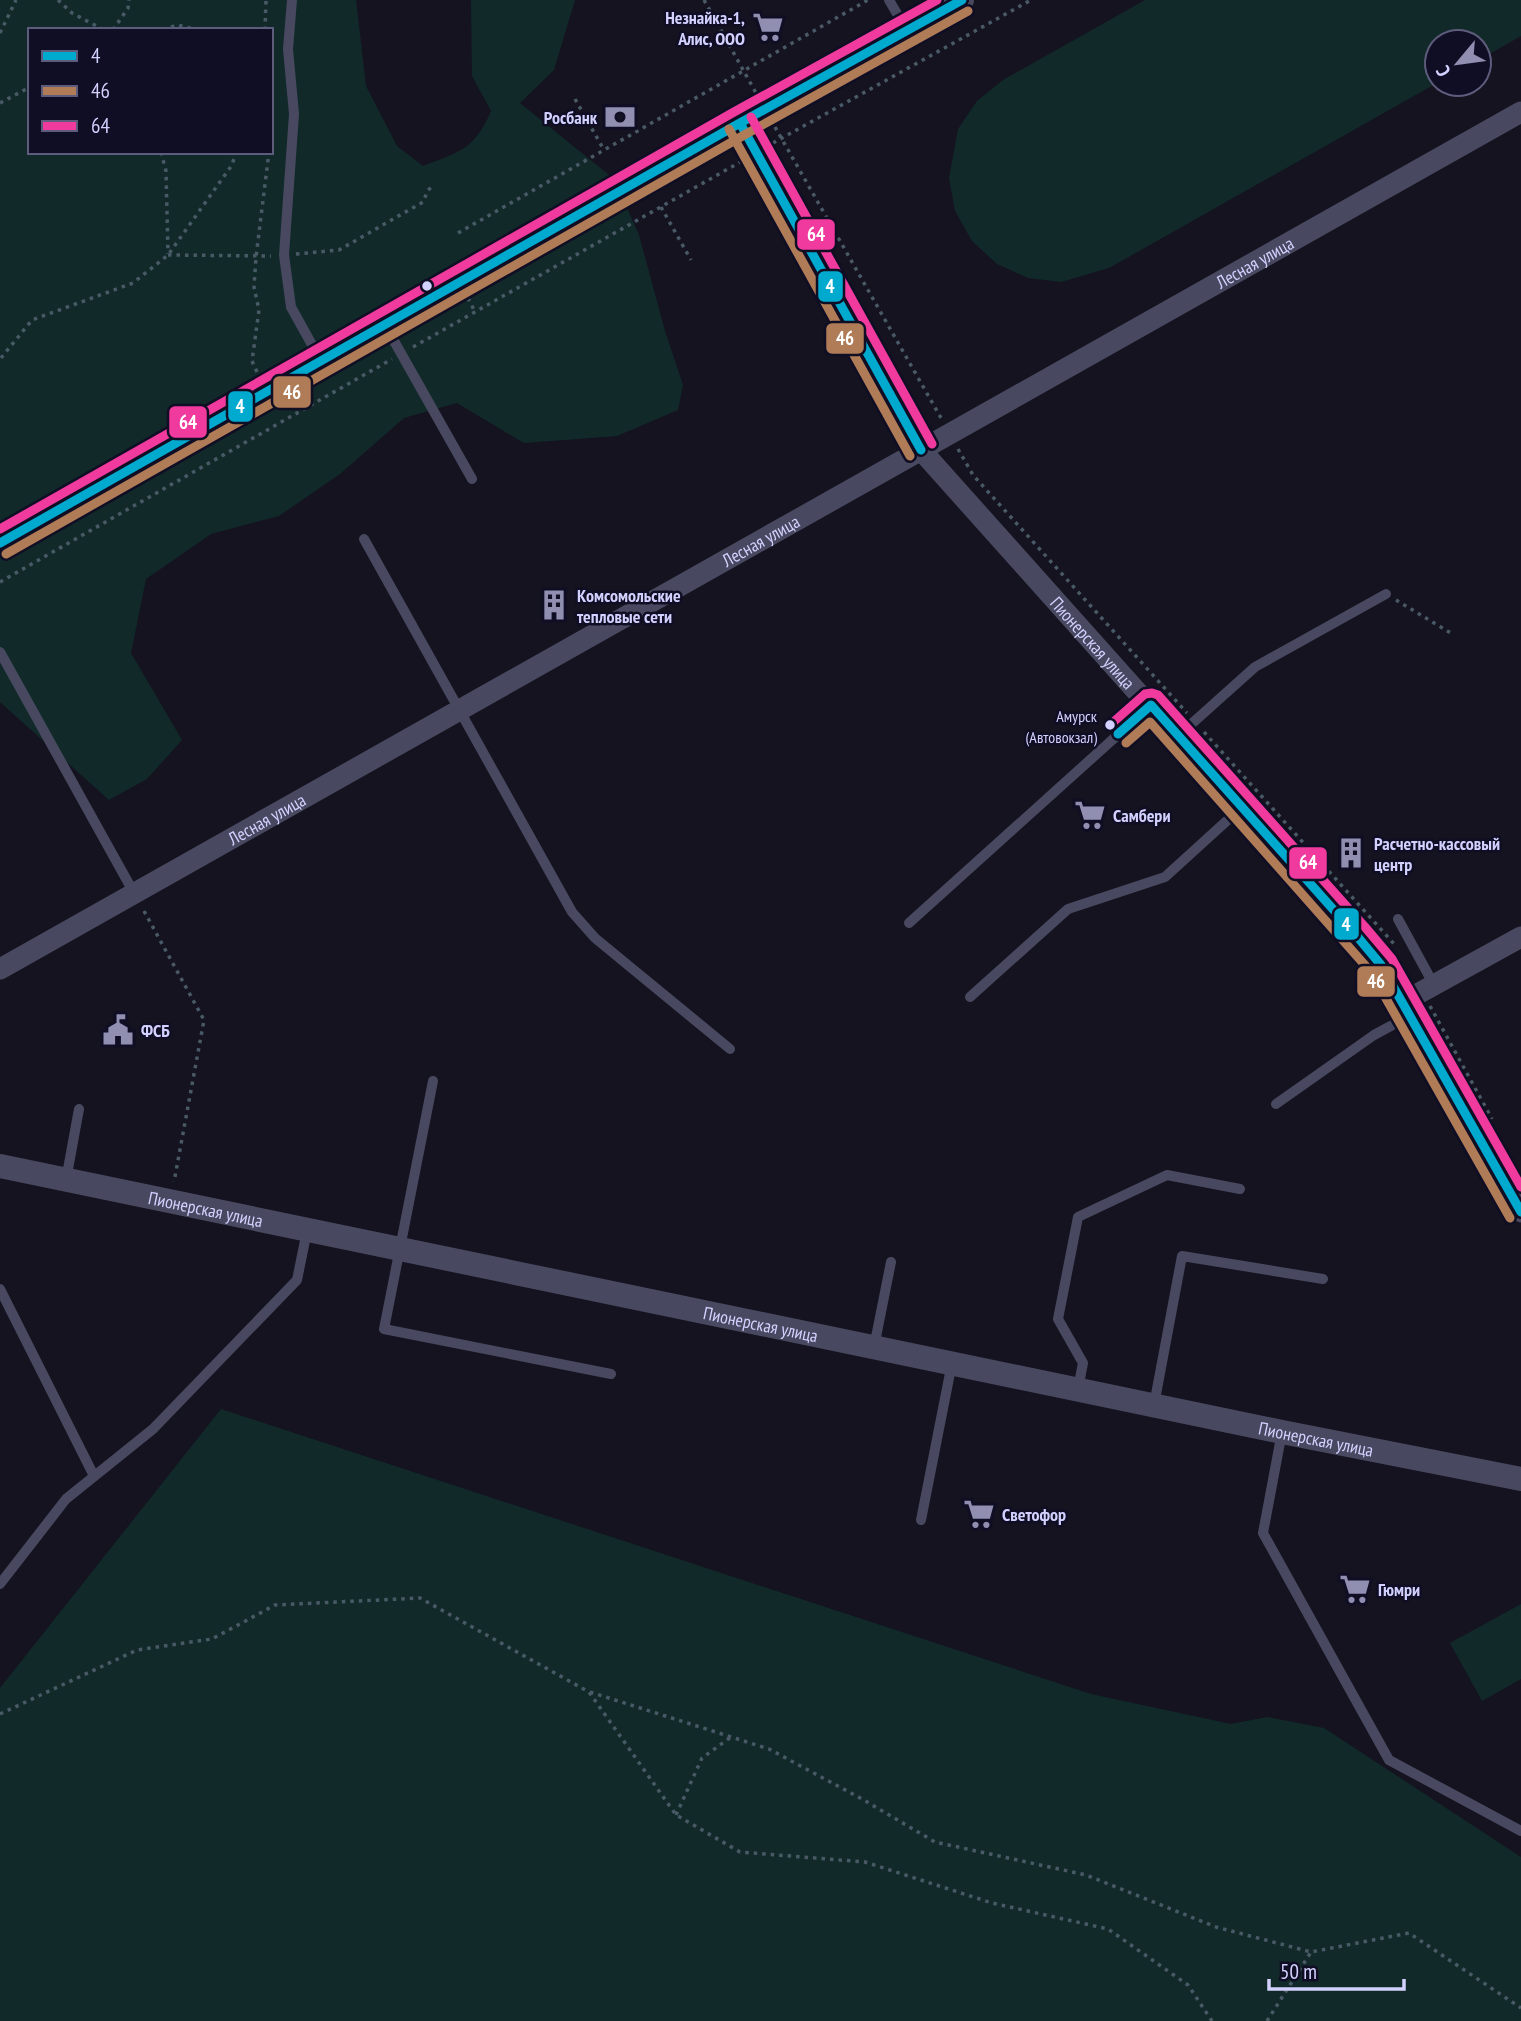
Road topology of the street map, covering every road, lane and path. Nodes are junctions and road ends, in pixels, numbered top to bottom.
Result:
1 (16, 0) edge
2 (58, 0) edge
3 (129, 0) edge
4 (267, 0) edge
5 (292, 0) edge
6 (704, 0) edge
7 (868, 0) edge
8 (889, 0) edge
9 (962, 0) edge
10 (1031, 0) edge
11 (100, 28) edge
12 (114, 28) edge
13 (169, 28) edge
14 (190, 28) edge
15 (265, 28) edge
16 (907, 31) junction
17 (0, 33) edge
18 (744, 71) junction
19 (28, 88) edge
20 (575, 99) dead end
21 (0, 103) edge
22 (765, 109) junction
23 (1521, 112) edge
24 (740, 123) junction
25 (782, 138) junction
26 (604, 150) junction
27 (756, 153) junction
28 (162, 154) edge
29 (235, 154) edge
30 (269, 154) edge
31 (432, 187) dead end
32 (661, 206) junction
33 (458, 233) dead end
34 (339, 250) dead end
35 (168, 255) junction
36 (258, 257) junction
37 (691, 260) dead end
38 (385, 325) junction
39 (401, 354) junction
40 (1, 358) edge
41 (321, 361) junction
42 (257, 372) dead end
43 (950, 434) junction
44 (921, 450) junction
45 (472, 479) dead end
46 (364, 538) dead end
47 (0, 543) edge
48 (0, 582) edge
49 (1386, 594) joint
50 (1454, 635) dead end
51 (0, 652) edge
52 (1150, 705) junction
53 (460, 710) junction
54 (1195, 722) junction
55 (1178, 736) junction
56 (1242, 807) junction
57 (134, 893) junction
58 (1398, 919) dead end
59 (909, 923) dead end
60 (1521, 937) edge
61 (1397, 947) dead end
62 (0, 969) edge
63 (970, 997) dead end
64 (1418, 998) junction
65 (730, 1049) dead end
66 (433, 1082) dead end
67 (1276, 1104) dead end
68 (79, 1109) dead end
69 (1494, 1122) dead end
70 (0, 1166) edge
71 (66, 1180) junction
72 (1240, 1189) dead end
73 (171, 1202) junction
74 (1521, 1212) edge
75 (307, 1230) junction
76 (400, 1249) junction
77 (891, 1262) dead end
78 (1323, 1279) dead end
79 (0, 1289) edge
80 (874, 1347) junction
81 (952, 1363) junction
82 (611, 1374) dead end
83 (1078, 1389) junction
84 (1154, 1405) junction
85 (1282, 1432) junction
86 (94, 1476) junction
87 (1521, 1479) edge
88 (921, 1520) dead end
89 (0, 1584) edge
90 (589, 1692) junction
91 (0, 1714) edge
92 (731, 1737) junction
93 (676, 1815) junction
94 (1521, 1831) edge
95 (1311, 1952) junction
96 (1521, 2008) edge
97 (1212, 2021) edge
98 (1267, 2021) edge

1 - 17 path
2 - 11 path
3 - 12 path
4 - 15 path
5 - 41 lane
6 - 18 path
7 - 18 path
8 - 16 lane
9 - 16 street
10 - 25 path
13 - 14 path
16 - 22 street
18 - 22 path
18 - 26 path
19 - 21 path
20 - 26 path
22 - 24 street
22 - 25 path
23 - 43 street, Лесная улица
24 - 27 street, Пионерская улица
24 - 38 street
25 - 27 path
25 - 43 path
26 - 33 path
27 - 32 path
27 - 44 street, Пионерская улица
28 - 35 path
29 - 35 path
30 - 36 path
31 - 34 path
32 - 37 path
32 - 39 path
35 - 36 path
35 - 40 path
36 - 42 path
38 - 39 lane
38 - 41 street
39 - 45 lane
39 - 48 path
41 - 47 street
43 - 44 street, Лесная улица
43 - 54 path
44 - 52 street, Пионерская улица
44 - 53 street, Лесная улица
46 - 53 lane
49 - 50 path
49 - 54 lane
51 - 57 lane
52 - 55 street, Пионерская улица
52 - 59 lane
53 - 57 street, Лесная улица
53 - 65 lane
54 - 55 lane
54 - 61 path
55 - 56 street, Пионерская улица
56 - 63 lane
56 - 64 street, Пионерская улица
57 - 62 street, Лесная улица
57 - 73 path
58 - 64 lane
60 - 64 street
64 - 67 lane
64 - 69 path
64 - 74 street, Пионерская улица
66 - 76 lane
68 - 71 lane
70 - 71 street, Пионерская улица
71 - 73 street, Пионерская улица
72 - 83 lane
73 - 75 street, Пионерская улица
75 - 76 street, Пионерская улица
75 - 86 lane
76 - 80 street, Пионерская улица
76 - 82 lane
77 - 80 lane
78 - 84 lane
79 - 86 lane
80 - 81 street, Пионерская улица
81 - 83 street, Пионерская улица
81 - 88 lane
83 - 84 street, Пионерская улица
84 - 85 street, Пионерская улица
85 - 87 street, Пионерская улица
85 - 94 lane
86 - 89 lane
90 - 91 path
90 - 92 path
90 - 93 path
92 - 93 path
92 - 95 path
93 - 97 path
95 - 96 path
95 - 98 path

